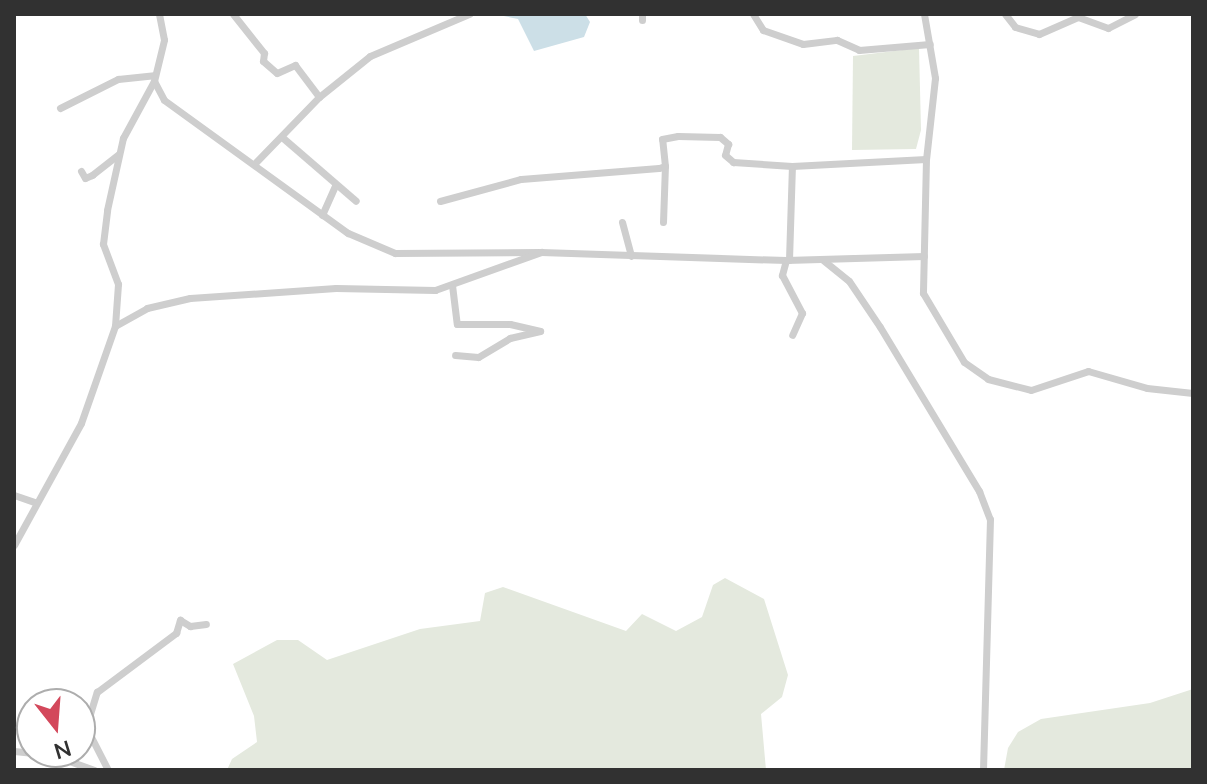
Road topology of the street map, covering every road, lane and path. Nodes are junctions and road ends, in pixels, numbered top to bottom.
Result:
1 (159, 14) edge
2 (233, 14) edge
3 (469, 14) edge
4 (753, 14) edge
5 (924, 14) edge
6 (1005, 14) edge
7 (1135, 14) edge
8 (930, 44) junction
9 (154, 78) junction
10 (319, 97) junction
11 (60, 108) dead end
12 (283, 138) junction
13 (119, 154) junction
14 (926, 159) junction
15 (256, 162) junction
16 (665, 166) junction
17 (792, 166) junction
18 (81, 171) dead end
19 (335, 186) junction
20 (356, 201) dead end
21 (440, 201) dead end
22 (322, 215) junction
23 (622, 222) dead end
24 (663, 222) dead end
25 (541, 252) junction
26 (631, 256) junction
27 (924, 256) junction
28 (821, 259) junction
29 (787, 260) junction
30 (452, 285) junction
31 (115, 326) junction
32 (792, 335) dead end
33 (455, 355) dead end
34 (1193, 393) edge
35 (14, 495) edge
36 (34, 502) junction
37 (14, 545) edge
38 (206, 624) dead end
39 (14, 751) edge
40 (94, 770) edge
41 (108, 770) edge
42 (983, 770) edge

1 - 9 street
2 - 10 street
3 - 10 street
4 - 8 street
5 - 8 street
6 - 7 street
8 - 14 street
9 - 11 street
9 - 13 street
9 - 15 street
10 - 12 street
12 - 15 street
12 - 19 street
13 - 18 street
13 - 31 street
14 - 17 street
14 - 27 street
15 - 22 street
16 - 17 street
16 - 21 street
16 - 24 street
17 - 29 street
19 - 20 street
19 - 22 street
22 - 25 street
23 - 26 street
25 - 26 street
25 - 30 street
26 - 29 street
27 - 28 street
27 - 34 street
28 - 29 street
28 - 42 street
29 - 32 street
30 - 31 street
30 - 33 street
31 - 36 street
35 - 36 street
36 - 37 street
38 - 41 street
39 - 40 street

